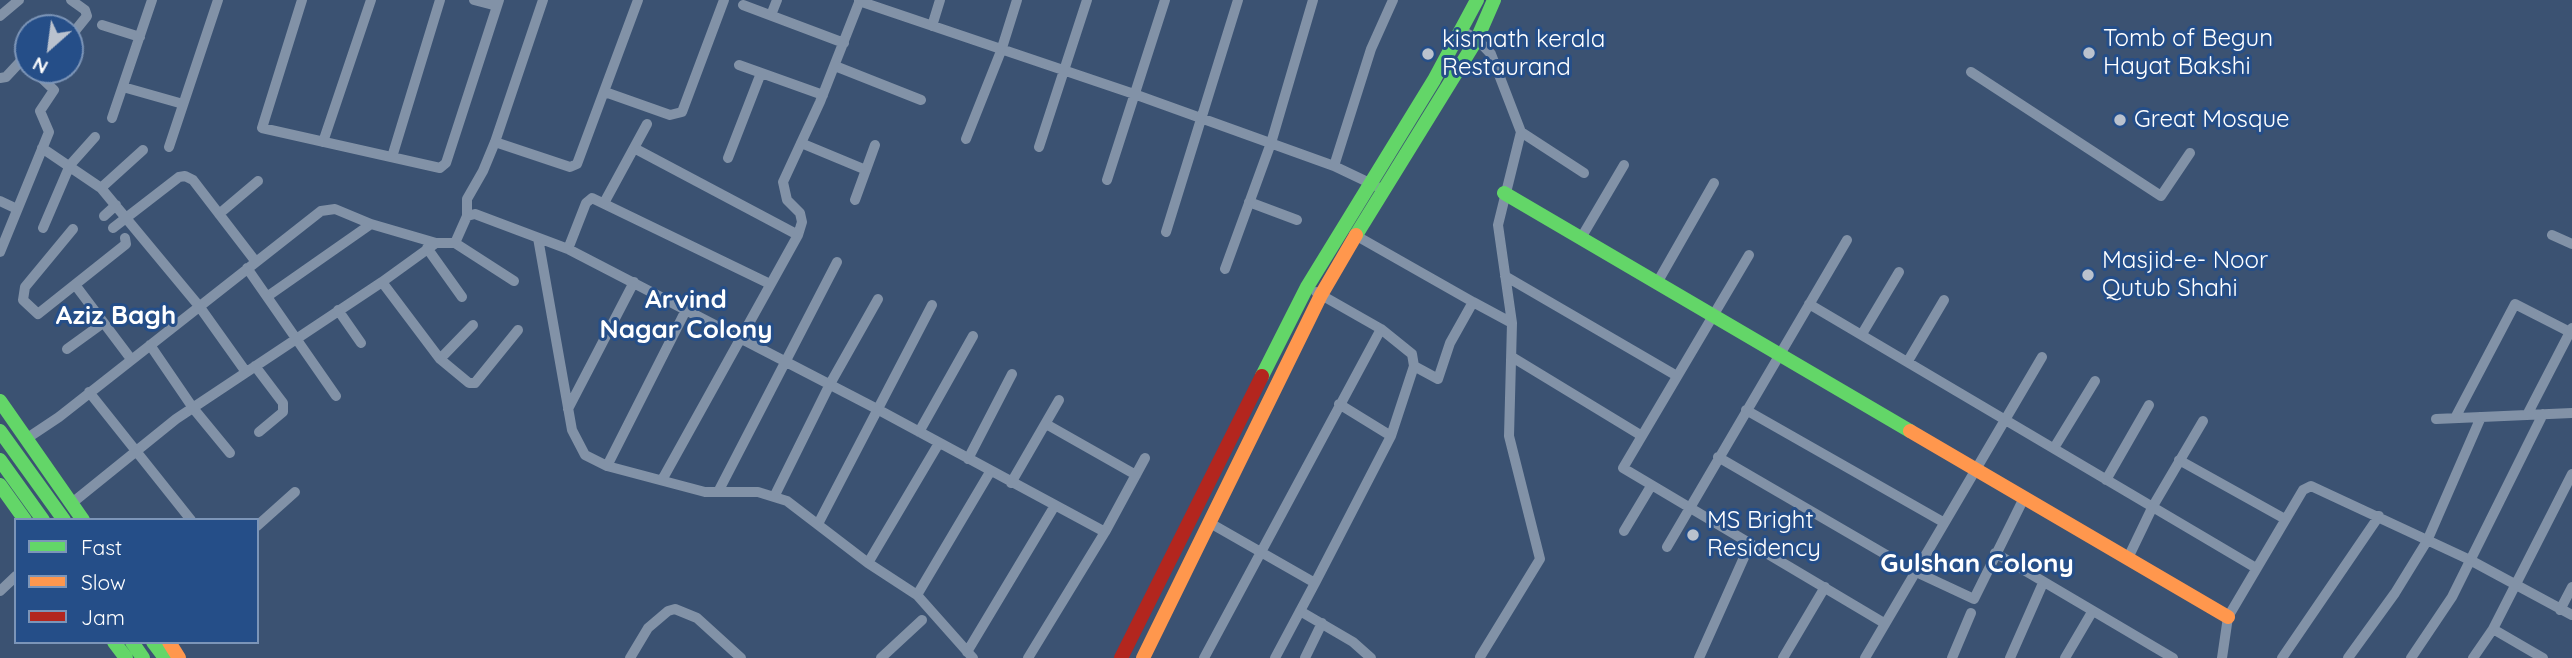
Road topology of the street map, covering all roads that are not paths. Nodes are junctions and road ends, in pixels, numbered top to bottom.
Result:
1 (19, 0) edge
2 (71, 0) edge
3 (152, 0) edge
4 (218, 0) edge
5 (302, 0) edge
6 (371, 0) edge
7 (440, 0) edge
8 (474, 0) edge
9 (543, 0) edge
10 (638, 0) edge
11 (724, 0) edge
12 (776, 0) edge
13 (940, 0) edge
14 (1017, 0) edge
15 (1087, 0) edge
16 (1165, 0) edge
17 (1238, 0) edge
18 (1313, 0) edge
19 (1392, 0) edge
20 (1477, 0) edge
21 (1494, 0) edge
22 (860, 1) edge
23 (498, 3) edge
24 (743, 5) dead end
25 (771, 15) junction
26 (0, 16) edge
27 (84, 20) edge
28 (102, 25) dead end
29 (932, 26) junction
30 (1462, 31) junction
31 (140, 37) junction
32 (1477, 39) junction
33 (844, 43) junction
34 (1002, 51) junction
35 (739, 65) dead end
36 (835, 66) junction
37 (14, 68) edge
38 (1064, 72) junction
39 (1971, 72) dead end
40 (761, 73) junction
41 (0, 78) edge
42 (48, 84) edge
43 (123, 87) junction
44 (605, 92) junction
45 (1134, 94) junction
46 (823, 95) junction
47 (921, 100) dead end
48 (183, 104) junction
49 (112, 118) dead end
50 (1201, 118) junction
51 (647, 124) dead end
52 (1521, 132) junction
53 (95, 137) dead end
54 (966, 139) dead end
55 (323, 142) junction
56 (495, 142) junction
57 (801, 143) junction
58 (1271, 143) junction
59 (875, 145) dead end
60 (169, 147) dead end
61 (1040, 147) dead end
62 (42, 148) junction
63 (634, 148) junction
64 (143, 150) dead end
65 (2190, 153) dead end
66 (392, 157) junction
67 (728, 158) dead end
68 (70, 165) junction
69 (1624, 165) dead end
70 (1334, 166) junction
71 (866, 170) junction
72 (1584, 173) dead end
73 (1107, 180) dead end
74 (258, 181) dead end
75 (1714, 183) dead end
76 (1377, 186) junction
77 (101, 188) junction
78 (1504, 193) junction
79 (855, 200) dead end
80 (0, 201) edge
81 (1250, 202) junction
82 (604, 203) junction
83 (116, 205) junction
84 (17, 209) junction
85 (219, 215) junction
86 (104, 216) dead end
87 (467, 216) junction
88 (126, 218) junction
89 (1297, 220) dead end
90 (371, 224) junction
91 (43, 228) dead end
92 (113, 228) dead end
93 (73, 229) dead end
94 (135, 229) junction
95 (1166, 232) dead end
96 (798, 235) junction
97 (2552, 235) dead end
98 (1355, 236) junction
99 (538, 238) junction
100 (1581, 238) junction
101 (1847, 240) dead end
102 (455, 243) junction
103 (2572, 244) edge
104 (431, 246) junction
105 (568, 249) junction
106 (0, 252) edge
107 (1749, 255) dead end
108 (837, 262) dead end
109 (252, 265) junction
110 (1225, 269) dead end
111 (1899, 272) dead end
112 (1505, 276) junction
113 (514, 281) dead end
114 (382, 282) junction
115 (634, 282) junction
116 (1657, 283) junction
117 (770, 284) junction
118 (76, 286) junction
119 (1307, 288) junction
120 (1321, 295) junction
121 (268, 296) junction
122 (462, 297) dead end
123 (878, 299) dead end
124 (1944, 300) dead end
125 (1473, 302) junction
126 (1809, 304) junction
127 (932, 305) dead end
128 (199, 306) junction
129 (338, 310) junction
130 (687, 310) junction
131 (1713, 315) junction
132 (103, 323) junction
133 (1512, 323) junction
134 (473, 325) dead end
135 (1381, 329) junction
136 (518, 330) dead end
137 (2571, 330) edge
138 (1862, 334) junction
139 (974, 336) dead end
140 (298, 338) junction
141 (739, 338) junction
142 (361, 343) dead end
143 (150, 345) junction
144 (67, 349) dead end
145 (1779, 354) junction
146 (1512, 357) junction
147 (2042, 357) dead end
148 (131, 359) junction
149 (440, 359) junction
150 (785, 361) junction
151 (1908, 361) junction
152 (1414, 366) junction
153 (250, 369) junction
154 (1012, 374) dead end
155 (1677, 376) junction
156 (2095, 381) dead end
157 (830, 384) junction
158 (89, 393) junction
159 (336, 396) dead end
160 (1059, 400) dead end
161 (0, 401) edge
162 (1339, 404) junction
163 (2149, 405) dead end
164 (193, 408) junction
165 (877, 409) junction
166 (568, 410) junction
167 (1746, 410) junction
168 (2572, 412) edge
169 (2543, 414) junction
170 (2527, 415) junction
171 (2481, 417) junction
172 (2455, 418) junction
173 (2006, 419) junction
174 (2436, 419) dead end
175 (2203, 421) dead end
176 (1046, 425) junction
177 (0, 431) edge
178 (259, 432) dead end
179 (919, 432) junction
180 (1391, 436) junction
181 (1642, 436) junction
182 (26, 439) junction
183 (939, 443) junction
184 (2054, 448) junction
185 (135, 449) junction
186 (230, 453) dead end
187 (1718, 457) junction
188 (968, 458) junction
189 (1145, 458) dead end
190 (0, 460) edge
191 (2179, 460) junction
192 (607, 466) junction
193 (1975, 468) junction
194 (990, 472) junction
195 (2572, 474) edge
196 (1136, 475) junction
197 (662, 480) junction
198 (2106, 480) junction
199 (1011, 483) junction
200 (0, 485) edge
201 (1651, 486) junction
202 (295, 492) dead end
203 (718, 492) junction
204 (775, 495) junction
205 (2024, 498) junction
206 (72, 503) junction
207 (2153, 506) junction
208 (1054, 507) junction
209 (1689, 508) junction
210 (2379, 516) junction
211 (24, 518) edge
212 (42, 518) edge
213 (63, 518) edge
214 (82, 518) edge
215 (189, 518) edge
216 (2285, 519) junction
217 (1943, 522) junction
218 (1210, 523) junction
219 (259, 524) edge
220 (818, 524) junction
221 (1624, 531) dead end
222 (1105, 532) junction
223 (2427, 541) junction
224 (1750, 544) junction
225 (1667, 547) dead end
226 (1259, 552) junction
227 (1995, 553) junction
228 (2128, 558) junction
229 (2470, 560) junction
230 (868, 563) junction
231 (2256, 568) junction
232 (1914, 571) junction
233 (14, 578) edge
234 (1315, 583) junction
235 (2043, 583) junction
236 (2515, 585) junction
237 (1825, 587) junction
238 (2572, 587) edge
239 (0, 591) edge
240 (917, 594) junction
241 (2560, 610) junction
242 (1300, 611) junction
243 (2092, 612) junction
244 (1971, 613) dead end
245 (2572, 615) edge
246 (2228, 618) junction
247 (922, 620) dead end
248 (1322, 623) junction
249 (1884, 623) junction
250 (2493, 629) junction
251 (636, 648) junction
252 (970, 655) edge
253 (1480, 657) edge
254 (630, 658) edge
255 (645, 658) edge
256 (741, 658) edge
257 (881, 658) edge
258 (1028, 658) edge
259 (1121, 658) edge
260 (1143, 658) edge
261 (1204, 658) edge
262 (1275, 658) edge
263 (1305, 658) edge
264 (1371, 658) edge
265 (1699, 658) edge
266 (1783, 658) edge
267 (1865, 658) edge
268 (1952, 658) edge
269 (2010, 658) edge
270 (2065, 658) edge
271 (2174, 658) edge
272 (2222, 658) edge
273 (2282, 658) edge
274 (2348, 658) edge
275 (2411, 658) edge
276 (2473, 658) edge
277 (2543, 658) edge

1 - 26 street
2 - 27 street
3 - 31 street
4 - 48 street
5 - 55 street
6 - 55 street
7 - 66 street
8 - 23 street
9 - 56 street
10 - 44 street
11 - 44 street
12 - 25 street
13 - 29 street
14 - 34 street
15 - 38 street
16 - 45 street
17 - 50 street
18 - 58 street
19 - 70 street
20 - 30 street
21 - 32 street
22 - 29 street
22 - 33 street
23 - 66 street
24 - 25 street
25 - 33 street
28 - 31 street
29 - 34 street
30 - 32 street
30 - 76 street
31 - 43 street
32 - 52 street
32 - 76 street
33 - 36 street
34 - 38 street
34 - 54 street
35 - 40 street
36 - 46 street
36 - 47 street
37 - 41 street
38 - 45 street
38 - 61 street
39 - 65 street
40 - 46 street
40 - 67 street
42 - 62 street
43 - 48 street
43 - 49 street
44 - 56 street
45 - 50 street
45 - 73 street
46 - 57 street
48 - 60 street
50 - 58 street
50 - 95 street
51 - 63 street
52 - 72 street
52 - 78 street
53 - 68 street
55 - 66 street
56 - 87 street
57 - 71 street
57 - 96 street
58 - 70 street
58 - 81 street
59 - 71 street
62 - 68 street
62 - 84 street
63 - 82 street
63 - 96 street
64 - 77 street
68 - 77 street
68 - 91 street
69 - 100 street
70 - 76 street
71 - 79 street
74 - 85 street
75 - 116 street
76 - 98 street
76 - 119 street
77 - 83 street
78 - 100 street
78 - 112 street
80 - 84 street
81 - 89 street
81 - 110 street
82 - 105 street
82 - 117 street
83 - 86 street
83 - 88 street
84 - 106 street
85 - 88 street
85 - 109 street
87 - 99 street
87 - 102 street
88 - 92 street
88 - 94 street
90 - 104 street
90 - 109 street
90 - 121 street
93 - 118 street
94 - 118 street
94 - 128 street
96 - 117 street
97 - 103 street
98 - 120 street
98 - 125 street
99 - 105 street
99 - 166 street
100 - 116 street
101 - 126 street
102 - 104 street
102 - 113 street
104 - 114 street
104 - 122 street
105 - 115 street
107 - 131 street
108 - 150 street
109 - 121 street
109 - 128 street
111 - 138 street
112 - 133 street
112 - 155 street
114 - 129 street
114 - 149 street
115 - 130 street
115 - 166 street
116 - 131 street
117 - 141 street
118 - 132 street
119 - 120 street
119 - 259 street
120 - 135 street
120 - 218 street
121 - 140 street
123 - 157 street
124 - 151 street
125 - 133 street
125 - 152 street
126 - 138 street
126 - 145 street
127 - 165 street
128 - 143 street
128 - 153 street
129 - 140 street
129 - 142 street
130 - 141 street
130 - 192 street
131 - 145 street
131 - 155 street
132 - 144 street
132 - 148 street
133 - 146 street
134 - 149 street
135 - 152 street
135 - 162 street
136 - 149 street
137 - 170 street
137 - 172 street
138 - 151 street
139 - 179 street
140 - 153 street
140 - 159 street
141 - 150 street
141 - 197 street
143 - 148 street
143 - 164 street
145 - 167 street
145 - 193 street
146 - 181 street
146 - 253 street
147 - 173 street
148 - 158 street
150 - 157 street
150 - 203 street
151 - 173 street
152 - 180 street
153 - 164 street
153 - 178 street
154 - 188 street
155 - 181 street
156 - 184 street
157 - 165 street
157 - 204 street
158 - 182 street
158 - 185 street
160 - 176 street
161 - 182 street
162 - 180 street
162 - 226 street
163 - 198 street
164 - 185 street
164 - 186 street
165 - 179 street
165 - 220 street
166 - 192 street
167 - 187 street
167 - 217 street
168 - 169 street
169 - 170 street
169 - 229 street
170 - 171 street
171 - 172 street
171 - 223 street
172 - 174 street
173 - 184 street
173 - 193 street
175 - 191 street
176 - 196 street
176 - 199 street
177 - 213 street
179 - 183 street
180 - 234 street
181 - 201 street
182 - 206 street
183 - 188 street
183 - 230 street
184 - 198 street
185 - 206 street
185 - 215 street
187 - 209 street
187 - 232 street
188 - 194 street
189 - 196 street
190 - 212 street
191 - 207 street
191 - 216 street
192 - 197 street
193 - 205 street
193 - 217 street
194 - 199 street
194 - 240 street
195 - 236 street
196 - 222 street
197 - 203 street
198 - 207 street
199 - 208 street
200 - 211 street
201 - 209 street
201 - 221 street
202 - 219 street
203 - 204 street
204 - 220 street
205 - 227 street
205 - 228 street
206 - 214 street
207 - 228 street
207 - 231 street
208 - 222 street
208 - 252 street
209 - 224 street
209 - 225 street
210 - 216 street
210 - 223 street
210 - 273 street
216 - 231 street
217 - 232 street
218 - 226 street
218 - 260 street
220 - 230 street
222 - 258 street
223 - 229 street
223 - 274 street
224 - 237 street
224 - 265 street
226 - 234 street
226 - 261 street
227 - 232 street
227 - 235 street
228 - 246 street
229 - 236 street
229 - 275 street
230 - 240 street
231 - 246 street
232 - 249 street
233 - 239 street
234 - 242 street
235 - 243 street
235 - 269 street
236 - 241 street
236 - 250 street
237 - 249 street
237 - 266 street
238 - 241 street
240 - 252 street
241 - 245 street
242 - 248 street
242 - 262 street
243 - 270 street
243 - 271 street
244 - 268 street
246 - 272 street
247 - 257 street
248 - 263 street
248 - 264 street
249 - 267 street
250 - 276 street
250 - 277 street
251 - 254 street
251 - 255 street
251 - 256 street

